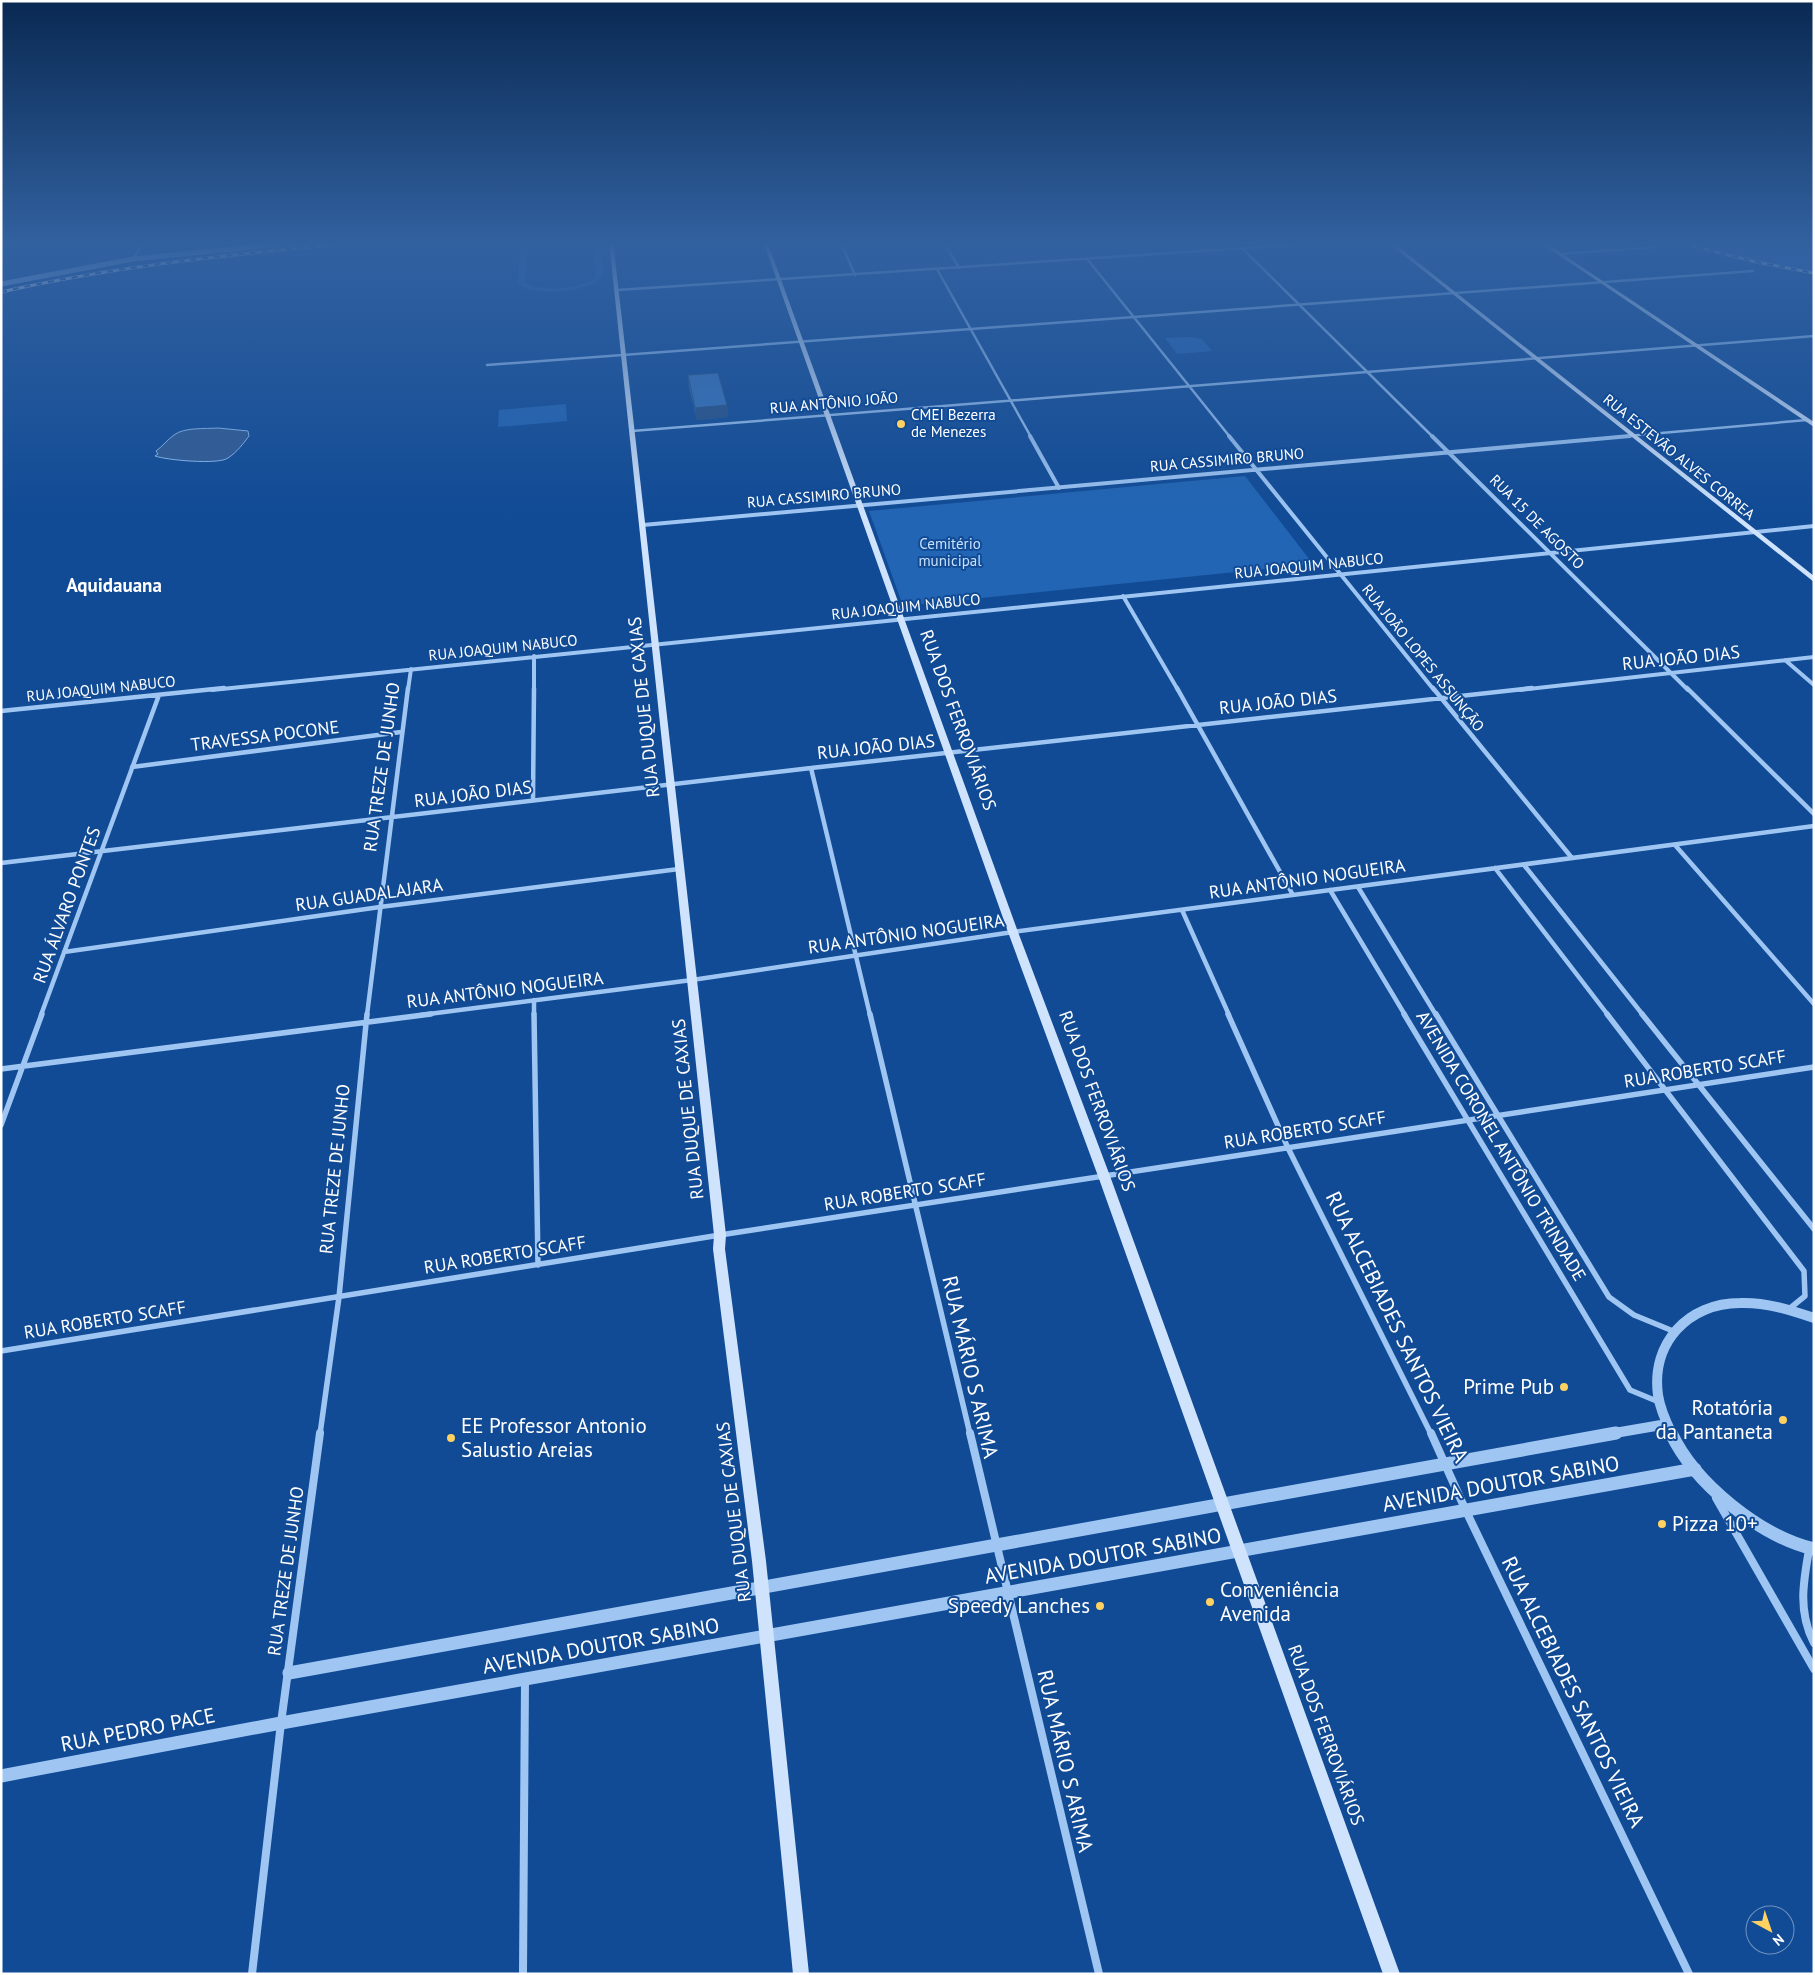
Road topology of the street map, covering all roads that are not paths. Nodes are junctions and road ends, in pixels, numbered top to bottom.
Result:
1 (621, 333) edge
2 (798, 333) edge
3 (916, 333) edge
4 (972, 333) edge
5 (1147, 333) edge
6 (1329, 333) edge
7 (1503, 333) edge
8 (1677, 333) edge
9 (1814, 336) edge
10 (801, 342) junction
11 (1696, 346) junction
12 (623, 354) junction
13 (1536, 359) junction
14 (486, 365) dead end
15 (1368, 372) junction
16 (1190, 386) junction
17 (1010, 401) junction
18 (828, 415) junction
19 (1811, 420) edge
20 (1814, 425) edge
21 (632, 431) junction
22 (1633, 436) junction
23 (1449, 453) junction
24 (1256, 470) junction
25 (1059, 488) junction
26 (860, 506) junction
27 (643, 525) junction
28 (1814, 526) edge
29 (1754, 532) junction
30 (1550, 553) junction
31 (1340, 574) junction
32 (1814, 580) edge
33 (1123, 596) junction
34 (901, 619) junction
35 (655, 644) junction
36 (534, 656) junction
37 (1814, 657) edge
38 (1785, 660) junction
39 (411, 669) junction
40 (1671, 672) junction
41 (1814, 684) edge
42 (159, 694) junction
43 (1440, 698) junction
44 (1, 711) edge
45 (1199, 725) junction
46 (401, 732) junction
47 (949, 753) junction
48 (132, 767) junction
49 (811, 768) junction
50 (670, 784) junction
51 (533, 800) junction
52 (1814, 814) edge
53 (391, 818) junction
54 (1814, 826) edge
55 (1808, 827) junction
56 (1814, 833) edge
57 (1674, 845) junction
58 (101, 851) junction
59 (1572, 858) junction
60 (1, 863) edge
61 (1524, 865) junction
62 (1495, 868) junction
63 (679, 869) junction
64 (1358, 887) junction
65 (1330, 890) junction
66 (1293, 895) junction
67 (380, 907) junction
68 (1182, 910) junction
69 (1013, 932) junction
70 (64, 952) junction
71 (856, 955) junction
72 (692, 980) junction
73 (534, 1000) junction
74 (1814, 1004) edge
75 (366, 1021) junction
76 (22, 1066) junction
77 (1814, 1067) edge
78 (1, 1069) edge
79 (1699, 1085) junction
80 (1665, 1090) junction
81 (1498, 1116) junction
82 (1468, 1120) junction
83 (1, 1125) edge
84 (1288, 1148) junction
85 (1104, 1176) junction
86 (915, 1205) junction
87 (1814, 1229) edge
88 (720, 1235) junction
89 (538, 1265) junction
90 (339, 1297) junction
91 (1789, 1309) junction
92 (1814, 1318) edge
93 (1673, 1331) junction
94 (1, 1351) edge
95 (1659, 1402) junction
96 (1667, 1424) junction
97 (1446, 1464) junction
98 (1695, 1469) junction
99 (1707, 1482) junction
100 (1222, 1505) junction
101 (1466, 1510) junction
102 (996, 1545) junction
103 (1811, 1548) edge
104 (1238, 1552) junction
105 (762, 1588) junction
106 (1008, 1593) junction
107 (766, 1636) junction
108 (1814, 1644) edge
109 (1814, 1669) edge
110 (289, 1673) junction
111 (525, 1680) junction
112 (281, 1723) junction
113 (1, 1776) edge
114 (252, 1974) edge
115 (523, 1974) edge
116 (801, 1974) edge
117 (1099, 1974) edge
118 (1392, 1974) edge
119 (1689, 1974) edge

1 - 12 main road, RUA DUQUE DE CAXIAS
2 - 10 main road, RUA DOS FERROVIÁRIOS
3 - 10 street
4 - 17 street
5 - 16 street, RUA JOÃO LOPES ASSUNÇÃO
6 - 15 street, RUA 15 DE AGOSTO
7 - 13 main road, RUA ESTEVÃO ALVES CORREA
8 - 11 main road
9 - 11 street, RUA ANTÔNIO JOÃO
10 - 12 street
10 - 18 main road, RUA DOS FERROVIÁRIOS
11 - 13 street, RUA ANTÔNIO JOÃO
11 - 19 main road
12 - 14 street
12 - 21 main road, RUA DUQUE DE CAXIAS
13 - 15 street, RUA ANTÔNIO JOÃO
13 - 22 main road, RUA ESTEVÃO ALVES CORREA
15 - 16 street, RUA ANTÔNIO JOÃO
15 - 23 street, RUA 15 DE AGOSTO
16 - 17 street, RUA ANTÔNIO JOÃO
16 - 24 street, RUA JOÃO LOPES ASSUNÇÃO
17 - 18 street, RUA ANTÔNIO JOÃO
17 - 25 street
18 - 21 street, RUA ANTÔNIO JOÃO
18 - 26 main road, RUA DOS FERROVIÁRIOS
19 - 20 main road
19 - 22 street, RUA CASSIMIRO BRUNO
21 - 27 main road, RUA DUQUE DE CAXIAS
22 - 23 street, RUA CASSIMIRO BRUNO
22 - 29 main road, RUA ESTEVÃO ALVES CORREA
23 - 24 street, RUA CASSIMIRO BRUNO
23 - 30 street, RUA 15 DE AGOSTO
24 - 25 street, RUA CASSIMIRO BRUNO
24 - 31 street, RUA JOÃO LOPES ASSUNÇÃO
25 - 26 street, RUA CASSIMIRO BRUNO
26 - 27 street, RUA CASSIMIRO BRUNO
26 - 34 main road, RUA DOS FERROVIÁRIOS
27 - 35 main road, RUA DUQUE DE CAXIAS
28 - 29 street, RUA JOAQUIM NABUCO
29 - 30 street, RUA JOAQUIM NABUCO
29 - 32 main road, RUA ESTEVÃO ALVES CORREA
30 - 31 street, RUA JOAQUIM NABUCO
30 - 40 street, RUA 15 DE AGOSTO
31 - 33 street, RUA JOAQUIM NABUCO
31 - 43 street, RUA JOÃO LOPES ASSUNÇÃO
33 - 34 street, RUA JOAQUIM NABUCO
33 - 45 street
34 - 35 street, RUA JOAQUIM NABUCO
34 - 47 main road, RUA DOS FERROVIÁRIOS
35 - 36 street, RUA JOAQUIM NABUCO
35 - 50 main road, RUA DUQUE DE CAXIAS
36 - 39 street, RUA JOAQUIM NABUCO
36 - 51 street
37 - 38 street, RUA JOÃO DIAS
38 - 40 street, RUA JOÃO DIAS
38 - 41 street
39 - 42 street, RUA JOAQUIM NABUCO
39 - 46 street, RUA TREZE DE JUNHO
40 - 43 street, RUA JOÃO DIAS
40 - 52 street, RUA 15 DE AGOSTO
42 - 44 street, RUA JOAQUIM NABUCO
42 - 48 street, RUA ÁLVARO PONTES
43 - 45 street, RUA JOÃO DIAS
43 - 59 street, RUA JOÃO LOPES ASSUNÇÃO
45 - 47 street, RUA JOÃO DIAS
45 - 66 street
46 - 48 street, TRAVESSA POCONE
46 - 53 street, RUA TREZE DE JUNHO
47 - 49 street, RUA JOÃO DIAS
47 - 69 main road, RUA DOS FERROVIÁRIOS
48 - 58 street, RUA ÁLVARO PONTES
49 - 50 street, RUA JOÃO DIAS
49 - 71 street, RUA MÁRIO S ARIMA
50 - 51 street, RUA JOÃO DIAS
50 - 63 main road, RUA DUQUE DE CAXIAS
51 - 53 street, RUA JOÃO DIAS
53 - 58 street, RUA JOÃO DIAS
53 - 67 street, RUA TREZE DE JUNHO
54 - 55 street, RUA ANTÔNIO NOGUEIRA
55 - 56 street
55 - 57 street, RUA ANTÔNIO NOGUEIRA
57 - 59 street, RUA ANTÔNIO NOGUEIRA
57 - 74 street
58 - 60 street, RUA JOÃO DIAS
58 - 70 street, RUA ÁLVARO PONTES
59 - 61 street, RUA ANTÔNIO NOGUEIRA
61 - 62 street, RUA ANTÔNIO NOGUEIRA
61 - 79 street
62 - 64 street, RUA ANTÔNIO NOGUEIRA
62 - 80 street
63 - 67 street, RUA GUADALAJARA
63 - 72 main road, RUA DUQUE DE CAXIAS
64 - 65 street, RUA ANTÔNIO NOGUEIRA
64 - 81 street, AVENIDA CORONEL ANTÔNIO TRINDADE
65 - 66 street, RUA ANTÔNIO NOGUEIRA
65 - 82 street, AVENIDA CORONEL ANTÔNIO TRINDADE
66 - 68 street, RUA ANTÔNIO NOGUEIRA
67 - 70 street, RUA GUADALAJARA
67 - 75 street, RUA TREZE DE JUNHO
68 - 69 street, RUA ANTÔNIO NOGUEIRA
68 - 84 street, RUA ALCEBIADES SANTOS VIEIRA
69 - 71 street, RUA ANTÔNIO NOGUEIRA
69 - 85 main road, RUA DOS FERROVIÁRIOS
70 - 76 street, RUA ÁLVARO PONTES
71 - 72 street, RUA ANTÔNIO NOGUEIRA
71 - 86 street, RUA MÁRIO S ARIMA
72 - 73 street, RUA ANTÔNIO NOGUEIRA
72 - 88 main road, RUA DUQUE DE CAXIAS
73 - 75 street, RUA ANTÔNIO NOGUEIRA
73 - 89 street
75 - 76 street, RUA ANTÔNIO NOGUEIRA
75 - 90 street, RUA TREZE DE JUNHO
76 - 78 street, RUA ANTÔNIO NOGUEIRA
76 - 83 street, RUA ÁLVARO PONTES
77 - 79 street, RUA ROBERTO SCAFF
79 - 80 street, RUA ROBERTO SCAFF
79 - 87 street
80 - 81 street, RUA ROBERTO SCAFF
80 - 91 street
81 - 82 street, RUA ROBERTO SCAFF
81 - 93 street, AVENIDA CORONEL ANTÔNIO TRINDADE
82 - 84 street, RUA ROBERTO SCAFF
82 - 95 street, AVENIDA CORONEL ANTÔNIO TRINDADE
84 - 85 street, RUA ROBERTO SCAFF
84 - 97 street, RUA ALCEBIADES SANTOS VIEIRA
85 - 86 street, RUA ROBERTO SCAFF
85 - 100 main road, RUA DOS FERROVIÁRIOS
86 - 88 street, RUA ROBERTO SCAFF
86 - 102 street, RUA MÁRIO S ARIMA
88 - 89 street, RUA ROBERTO SCAFF
88 - 105 main road, RUA DUQUE DE CAXIAS
89 - 90 street, RUA ROBERTO SCAFF
90 - 94 street, RUA ROBERTO SCAFF
90 - 110 street, RUA TREZE DE JUNHO
91 - 92 street
91 - 93 street
93 - 95 street
95 - 96 street
96 - 97 street, AVENIDA DOUTOR SABINO
96 - 98 street
97 - 100 street, AVENIDA DOUTOR SABINO
97 - 101 street, RUA ALCEBIADES SANTOS VIEIRA
98 - 99 street
98 - 101 street, AVENIDA DOUTOR SABINO
99 - 103 street
99 - 109 street
100 - 102 street, AVENIDA DOUTOR SABINO
100 - 104 main road, RUA DOS FERROVIÁRIOS
101 - 104 street, AVENIDA DOUTOR SABINO
101 - 119 street, RUA ALCEBIADES SANTOS VIEIRA
102 - 105 street, AVENIDA DOUTOR SABINO
102 - 106 street, RUA MÁRIO S ARIMA
103 - 108 street
104 - 106 street, AVENIDA DOUTOR SABINO
104 - 118 main road, RUA DOS FERROVIÁRIOS
105 - 107 main road, RUA DUQUE DE CAXIAS
105 - 110 street, AVENIDA DOUTOR SABINO
106 - 107 street, AVENIDA DOUTOR SABINO
106 - 117 street, RUA MÁRIO S ARIMA
107 - 111 street, AVENIDA DOUTOR SABINO
107 - 116 main road, RUA DUQUE DE CAXIAS
110 - 112 street, RUA TREZE DE JUNHO
111 - 112 street, AVENIDA DOUTOR SABINO
111 - 115 street
112 - 113 street, RUA PEDRO PACE
112 - 114 street

